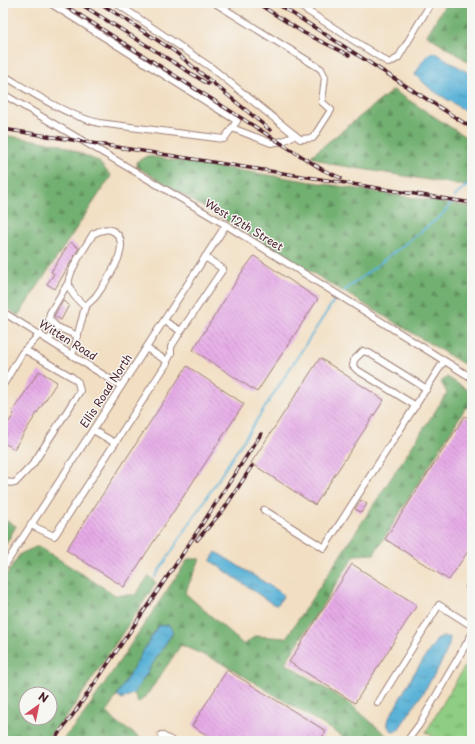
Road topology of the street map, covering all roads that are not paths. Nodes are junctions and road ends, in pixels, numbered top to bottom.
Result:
1 (50, 3) edge
2 (116, 3) edge
3 (215, 3) edge
4 (295, 3) edge
5 (431, 3) edge
6 (3, 75) edge
7 (3, 94) edge
8 (232, 128) junction
9 (295, 135) junction
10 (226, 225) junction
11 (205, 257) junction
12 (68, 283) junction
13 (86, 307) junction
14 (3, 313) edge
15 (164, 320) junction
16 (57, 327) junction
17 (181, 331) junction
18 (40, 334) junction
19 (78, 336) junction
20 (49, 340) junction
21 (146, 348) junction
22 (25, 350) junction
23 (72, 355) junction
24 (167, 361) junction
25 (444, 361) junction
26 (472, 378) edge
27 (3, 385) edge
28 (121, 386) junction
29 (427, 389) junction
30 (416, 406) junction
31 (93, 430) junction
32 (115, 443) junction
33 (3, 482) edge
34 (264, 510) dead end
35 (31, 525) junction
36 (3, 568) edge
37 (472, 626) edge
38 (472, 634) edge
39 (378, 703) dead end
40 (161, 735) dead end
41 (172, 741) edge
42 (407, 741) edge

1 - 8 street
2 - 9 street
3 - 9 street
4 - 5 street
6 - 8 street
7 - 10 street, West 12th Street
8 - 9 street
10 - 11 street, Ellis Road North
10 - 25 street, West 12th Street
11 - 15 street, Ellis Road North
11 - 17 street
12 - 13 street
12 - 13 street
12 - 16 street
13 - 19 street
14 - 18 street, Witten Road
15 - 17 street
15 - 21 street, Ellis Road North
16 - 19 street
16 - 20 street
17 - 24 street
18 - 20 street, Witten Road
18 - 22 street
19 - 23 street
20 - 23 street, Witten Road
21 - 24 street
21 - 28 street, Ellis Road North
22 - 27 street
22 - 33 street
23 - 28 street, Witten Road
24 - 32 street
25 - 26 street, West 12th Street
25 - 29 street
28 - 31 street, Ellis Road North
29 - 30 street
29 - 30 street
30 - 34 street
31 - 32 street
31 - 35 street, Ellis Road North
32 - 35 street
35 - 36 street, Ellis Road North
37 - 39 street
38 - 42 street
40 - 41 street

